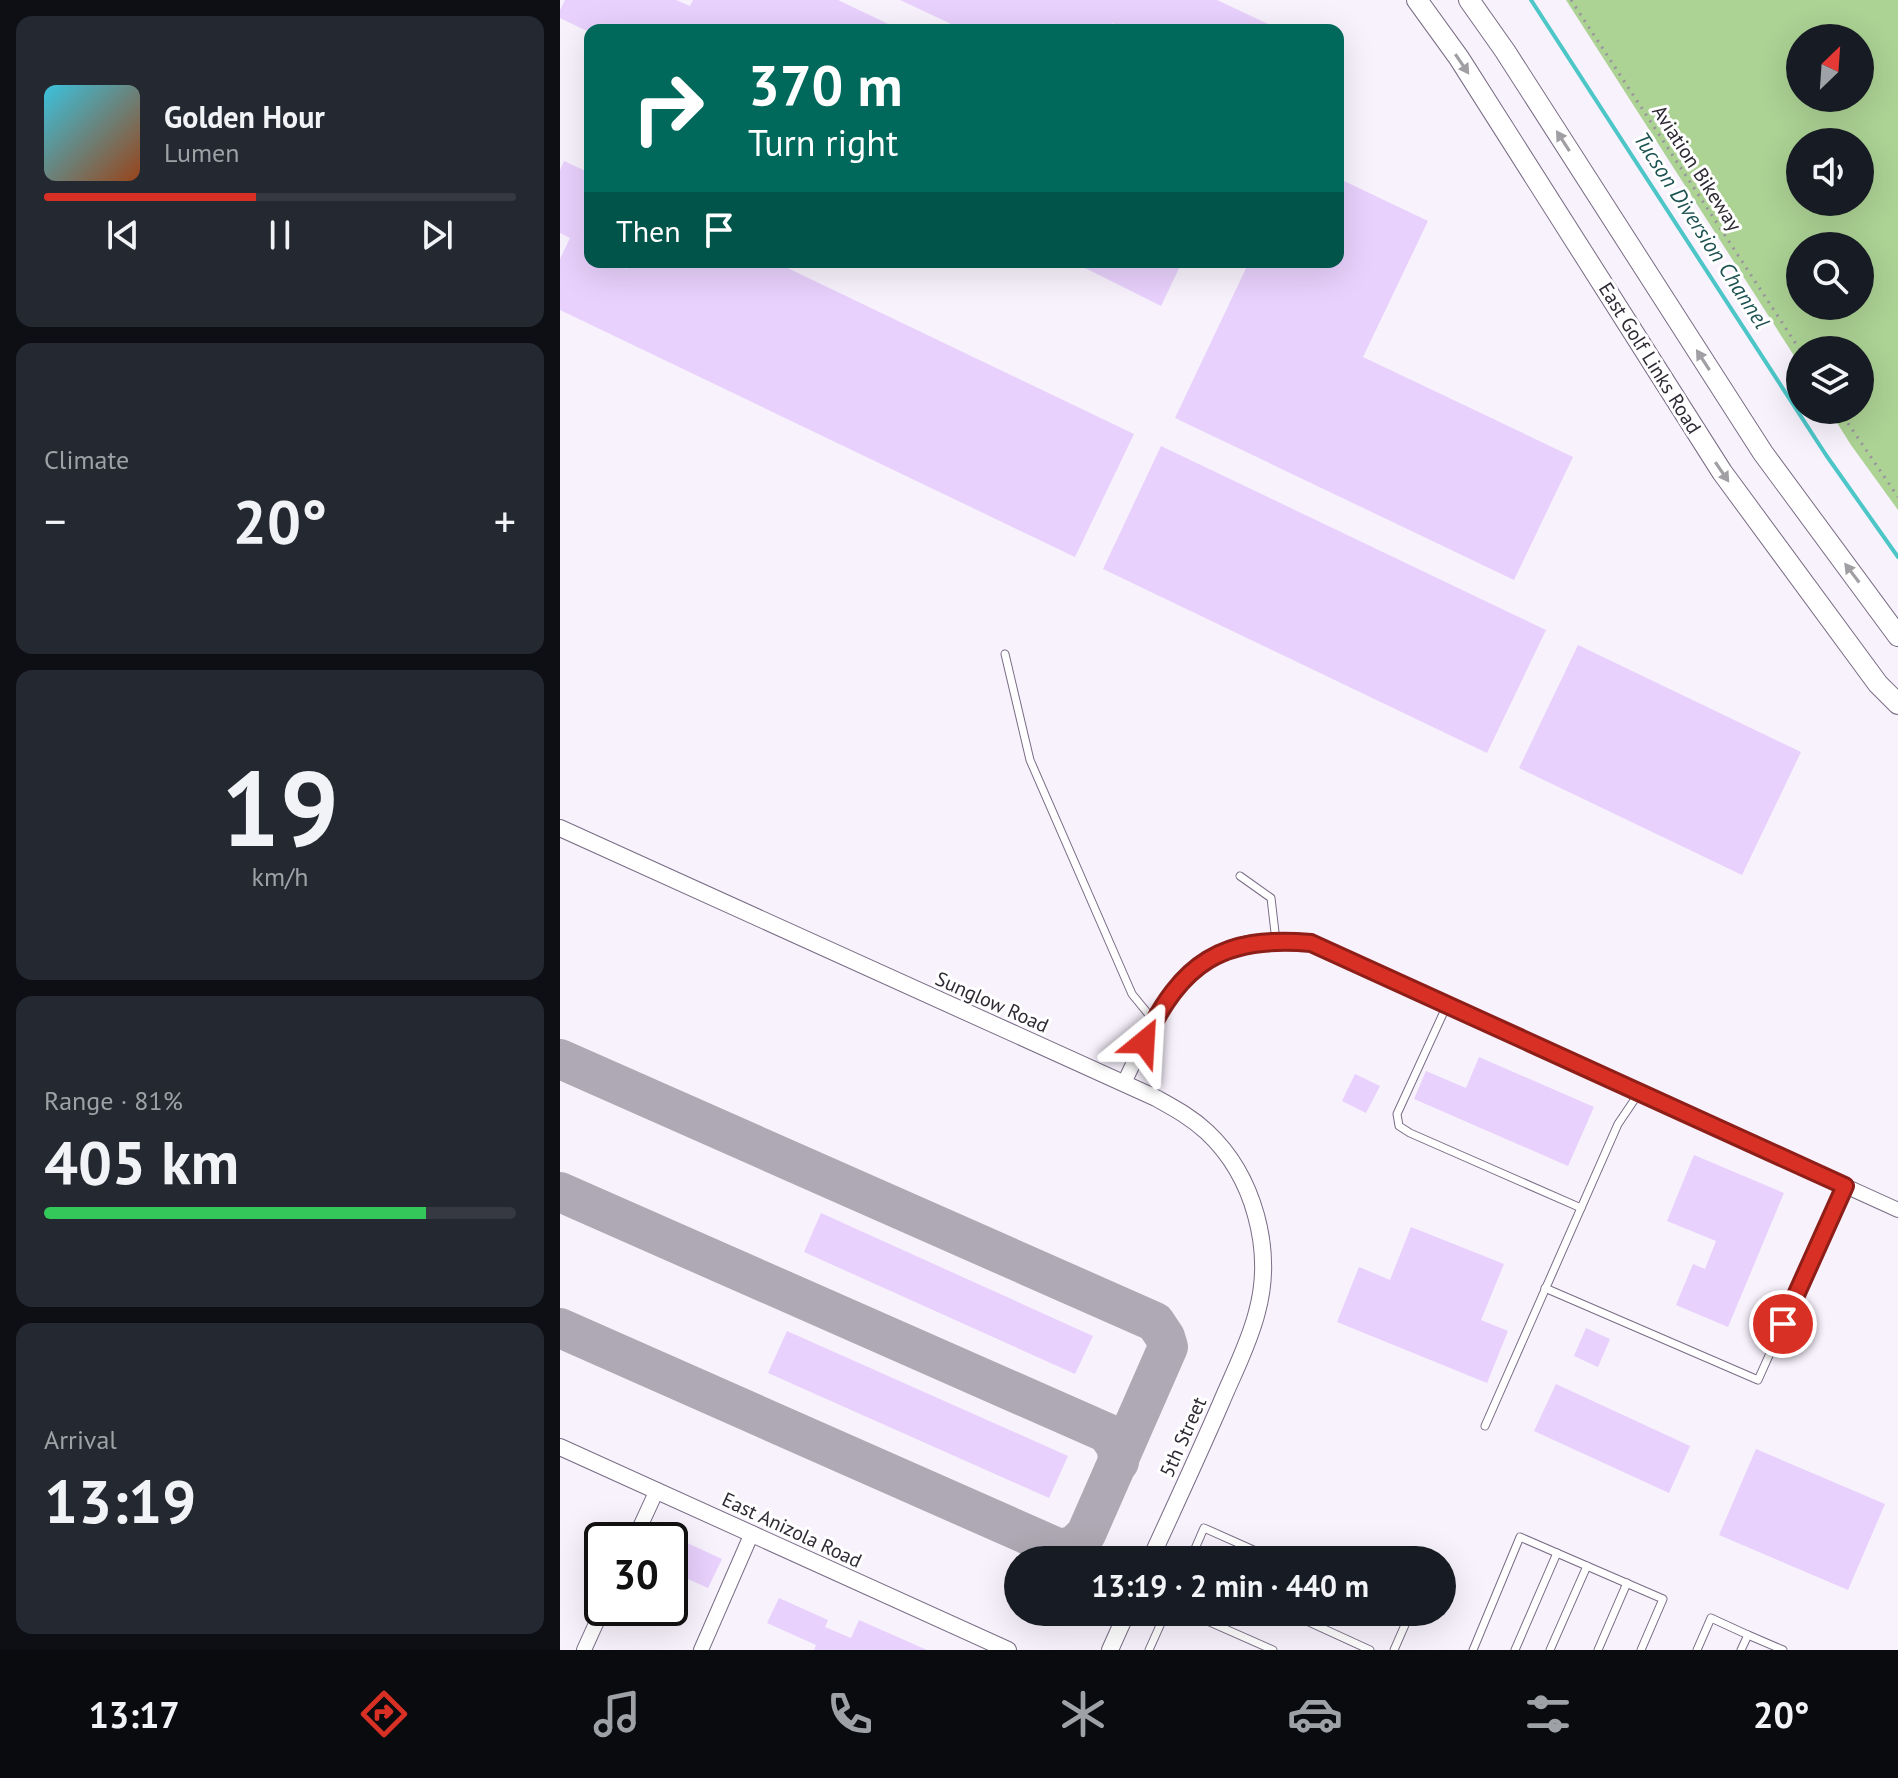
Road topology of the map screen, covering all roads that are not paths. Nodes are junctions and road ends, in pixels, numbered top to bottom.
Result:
1 (1417, 0) edge
2 (1469, 0) edge
3 (1898, 636) edge
4 (1005, 654) dead end
5 (1898, 704) edge
6 (560, 828) edge
7 (1240, 876) dead end
8 (1276, 941) junction
9 (1447, 1005) junction
10 (1154, 1021) junction
11 (1124, 1083) junction
12 (1639, 1093) junction
13 (1845, 1186) junction
14 (1581, 1208) junction
15 (1898, 1210) edge
16 (1545, 1288) junction
17 (1252, 1330) joint
18 (1485, 1426) dead end
19 (560, 1447) edge
20 (657, 1490) junction
21 (642, 1522) edge
22 (752, 1533) junction
23 (1156, 1546) edge
24 (1196, 1546) edge
25 (1244, 1546) edge
26 (1557, 1553) junction
27 (1587, 1566) junction
28 (1627, 1583) junction
29 (595, 1626) edge
30 (1121, 1626) edge
31 (1161, 1626) edge
32 (1219, 1626) edge
33 (1318, 1626) edge
34 (1404, 1626) edge
35 (1748, 1635) junction
36 (1152, 1649) edge
37 (584, 1650) edge
38 (701, 1650) edge
39 (1008, 1650) edge
40 (1110, 1650) edge
41 (1273, 1650) edge
42 (1370, 1650) edge
43 (1394, 1650) edge
44 (1473, 1650) edge
45 (1515, 1650) edge
46 (1550, 1650) edge
47 (1598, 1650) edge
48 (1641, 1650) edge
49 (1697, 1650) edge
50 (1741, 1650) edge
51 (1783, 1650) edge

1 -> 5 main road, East Golf Links Road
3 -> 2 main road
4 - 10 lane
6 - 11 street, Sunglow Road
7 - 8 lane
8 - 9 street
8 - 10 street
9 - 12 street
9 - 14 lane
10 - 11 street
11 - 17 street, Sunglow Road
12 - 13 street
12 - 14 lane
13 - 15 street
13 - 16 lane
14 - 16 lane
16 - 18 lane
17 - 23 street, 5th Street
19 - 20 street, East Anizola Road
20 - 21 street
20 - 22 street, East Anizola Road
22 - 38 street
22 - 39 street, East Anizola Road
24 - 25 lane
26 - 27 lane
26 - 44 lane
26 - 45 lane
27 - 28 lane
27 - 46 lane
28 - 47 lane
28 - 48 lane
29 - 37 street
30 - 40 street
31 - 36 lane
32 - 41 lane
33 - 42 lane
34 - 43 lane
35 - 49 lane
35 - 50 lane
35 - 51 lane

